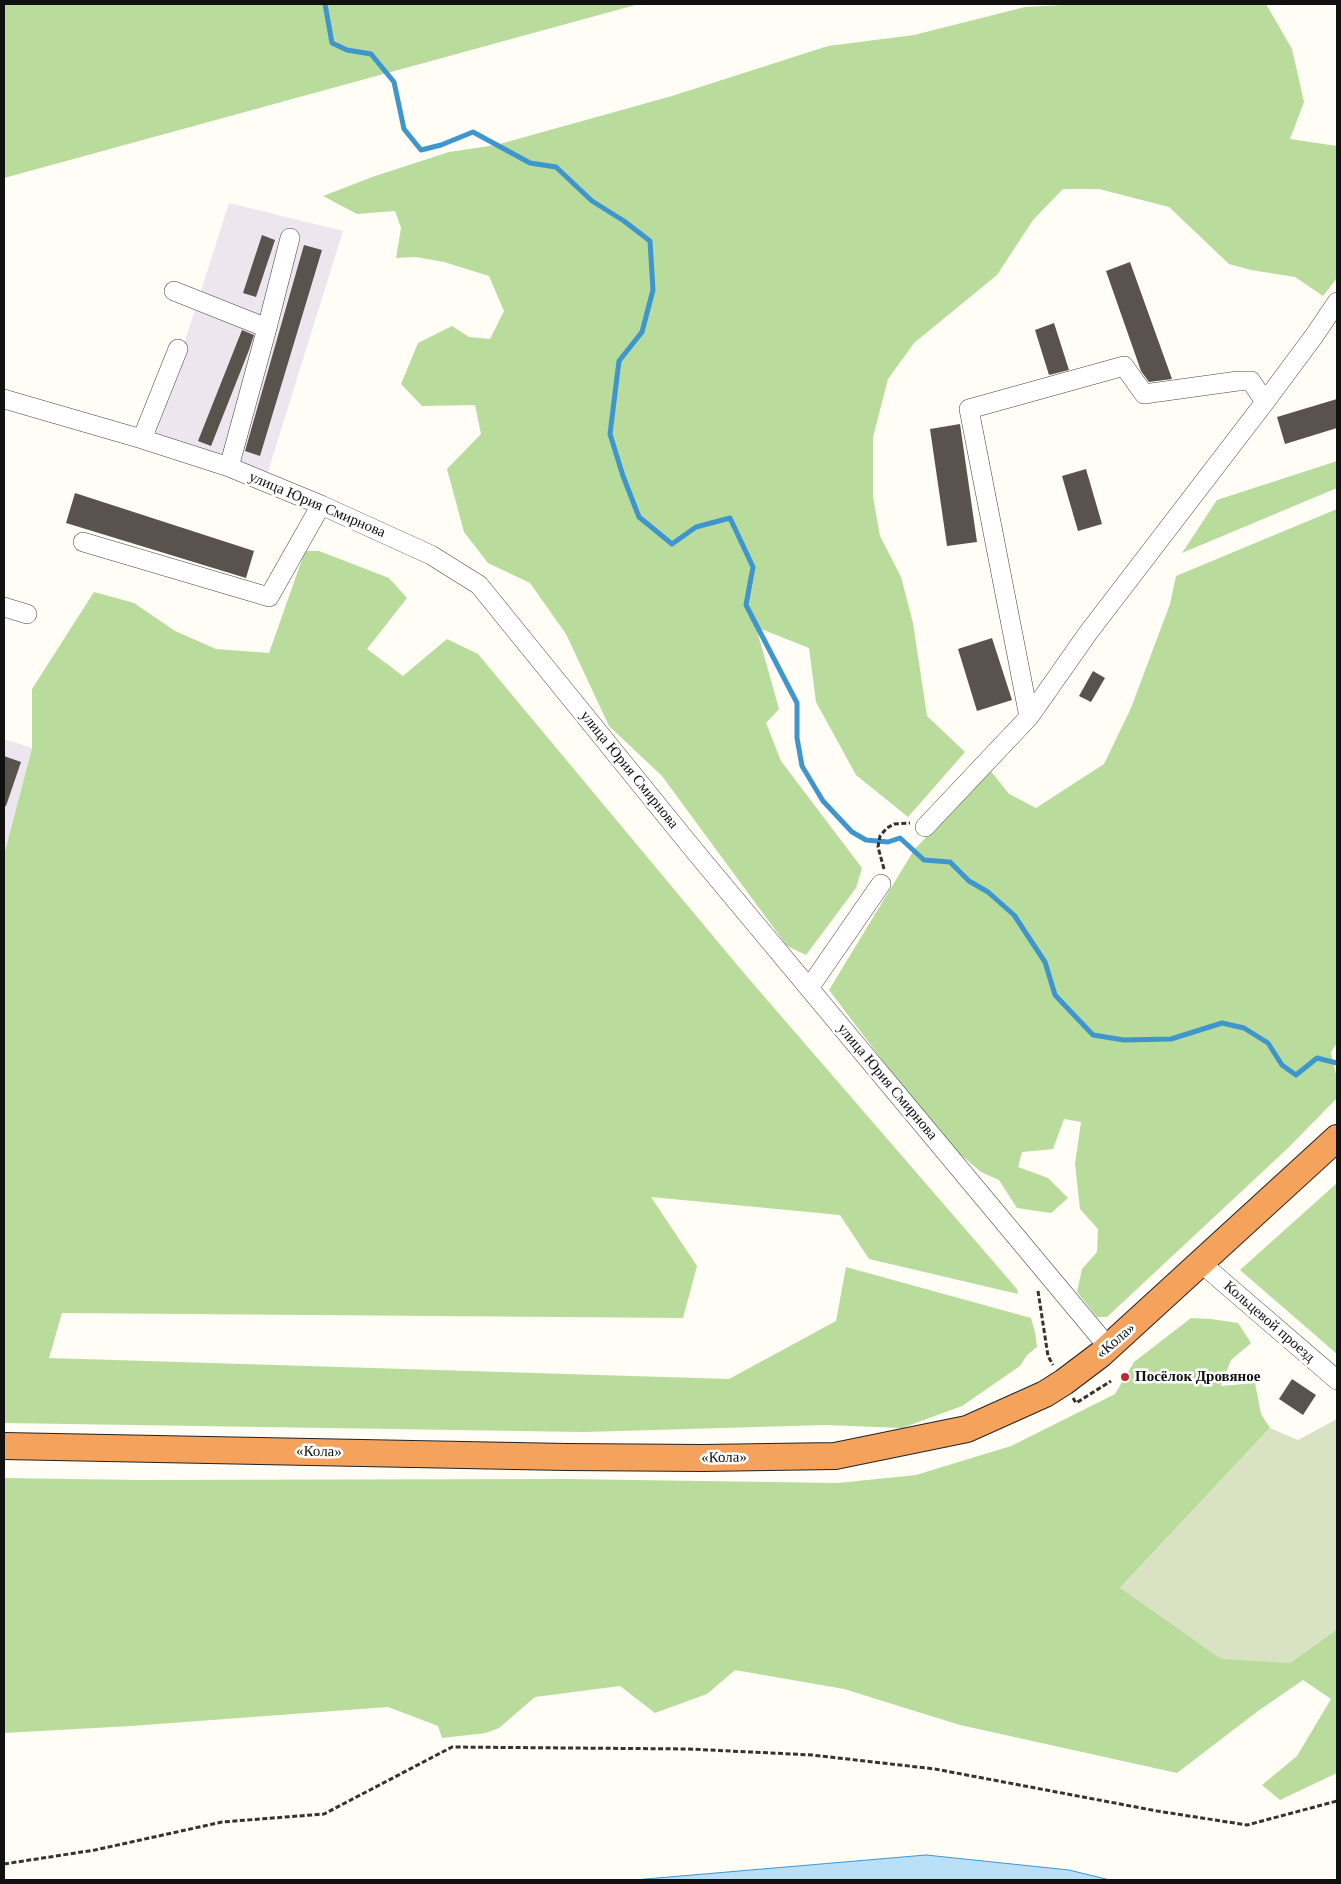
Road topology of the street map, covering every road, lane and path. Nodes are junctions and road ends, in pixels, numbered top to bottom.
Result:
1 (290, 238) dead end
2 (174, 291) dead end
3 (1337, 302) edge
4 (268, 328) junction
5 (178, 350) dead end
6 (4, 399) edge
7 (1264, 402) junction
8 (142, 439) junction
9 (229, 467) junction
10 (321, 505) junction
11 (83, 542) dead end
12 (4, 607) edge
13 (27, 614) dead end
14 (1029, 717) junction
15 (925, 827) joint
16 (881, 884) joint
17 (809, 988) junction
18 (1337, 1138) edge
19 (1201, 1263) junction
20 (1038, 1287) dead end
21 (1109, 1348) junction
22 (1337, 1380) edge
23 (1111, 1381) dead end
24 (1064, 1382) junction
25 (4, 1446) edge
26 (1337, 1801) edge
27 (4, 1864) edge

1 - 4 street
2 - 4 street
3 - 7 street
4 - 9 street
5 - 8 street
6 - 8 street, улица Юрия Смирнова
7 - 14 street
7 - 14 street
8 - 9 street, улица Юрия Смирнова
9 - 10 street, улица Юрия Смирнова
10 - 11 street
10 - 17 street, улица Юрия Смирнова
12 - 13 street
14 - 15 street
15 - 16 path
16 - 17 street
17 - 21 street, улица Юрия Смирнова
18 - 19 highway, «Кола»
19 - 21 highway, «Кола»
19 - 22 street, Кольцевой проезд
20 - 24 path
21 - 24 highway, «Кола»
23 - 24 path
24 - 25 highway, «Кола»
26 - 27 path

